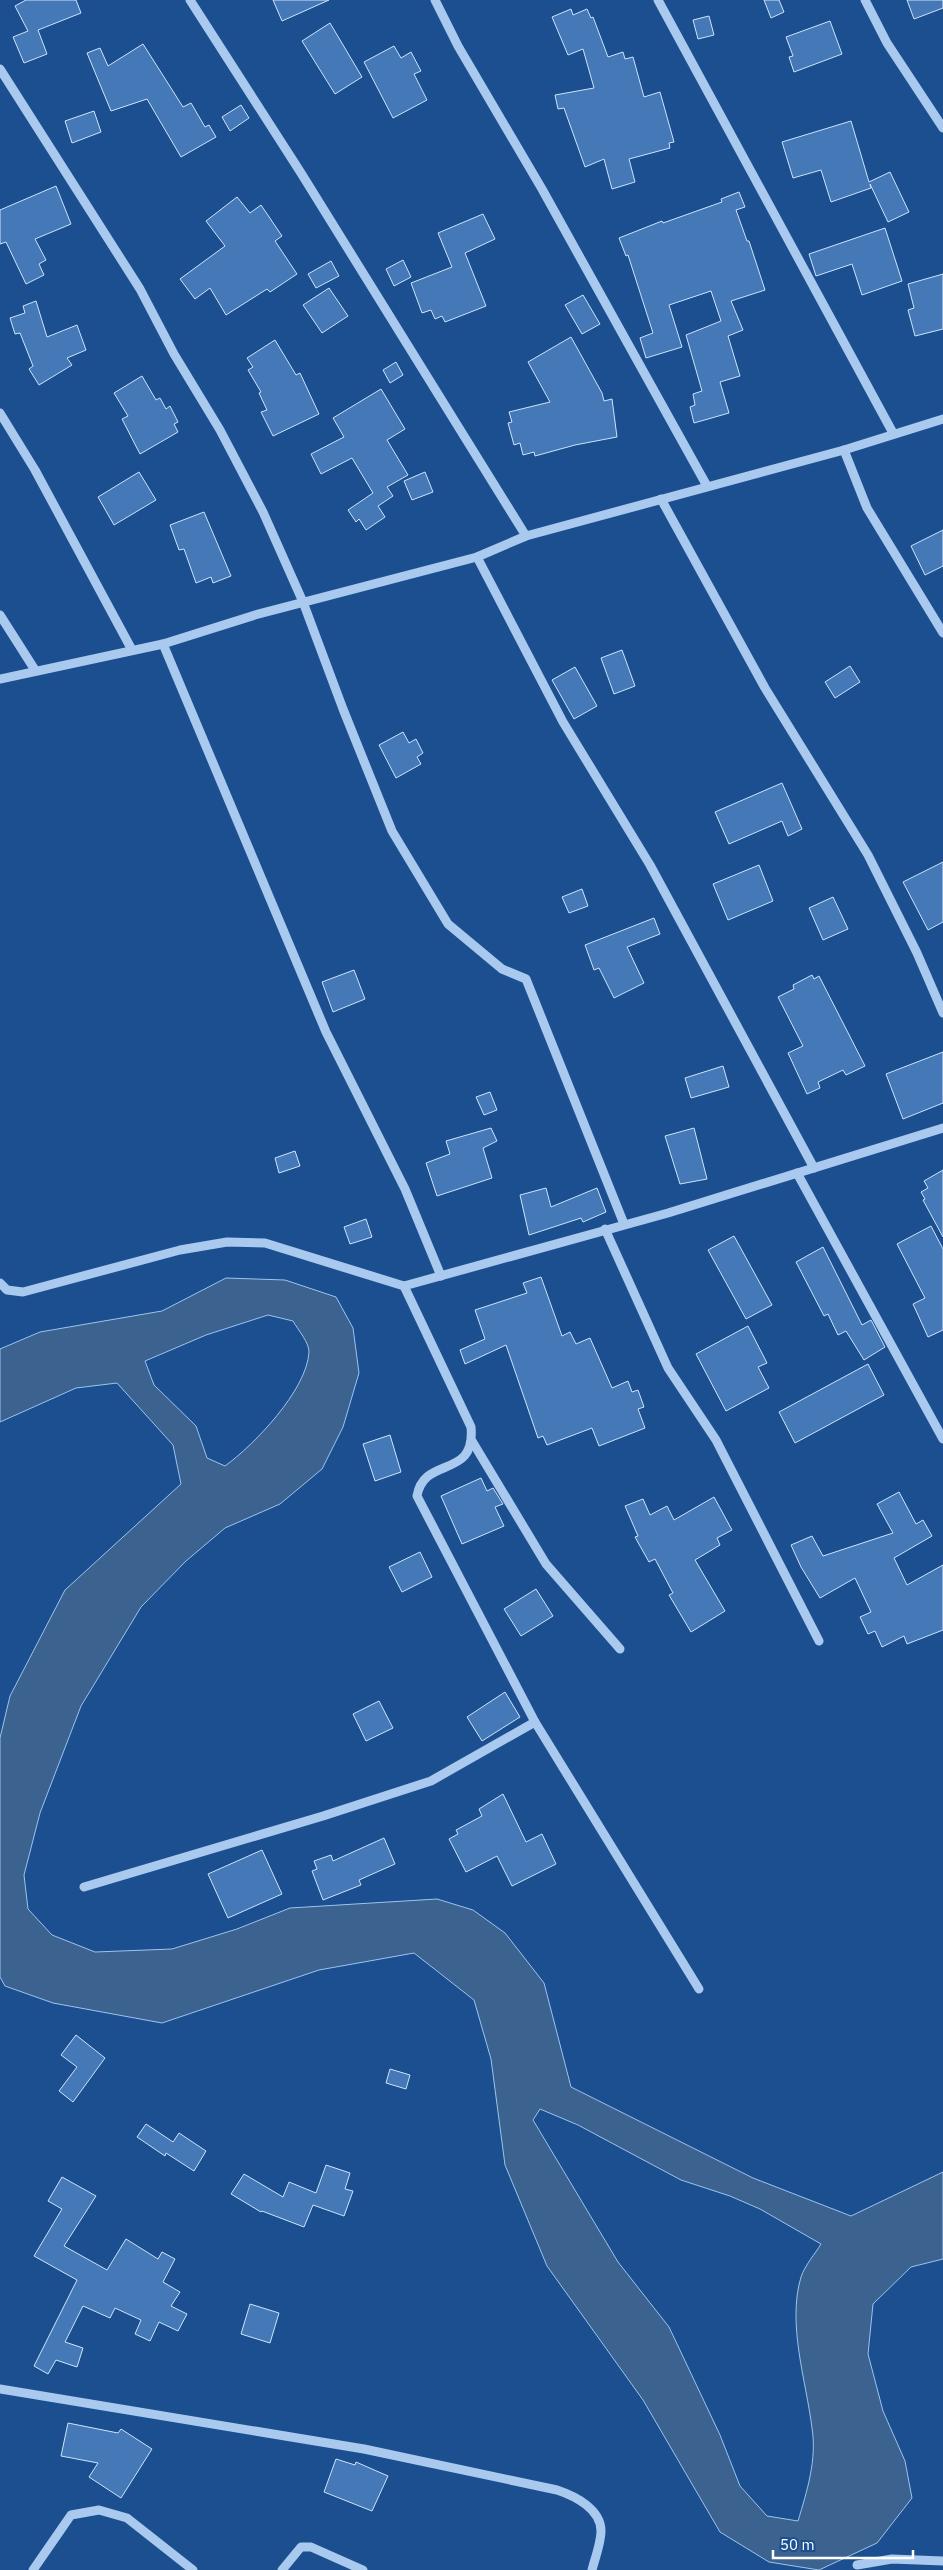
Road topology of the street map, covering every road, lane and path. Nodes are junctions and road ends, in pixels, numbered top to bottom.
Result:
1 (190, 0) edge
2 (435, 0) edge
3 (658, 0) edge
4 (865, 0) edge
5 (0, 69) edge
6 (943, 128) edge
7 (0, 413) edge
8 (943, 419) edge
9 (893, 433) junction
10 (844, 450) junction
11 (707, 486) junction
12 (661, 499) junction
13 (526, 536) junction
14 (477, 557) junction
15 (303, 602) junction
16 (0, 615) edge
17 (943, 633) edge
18 (163, 644) junction
19 (132, 650) junction
20 (35, 670) junction
21 (0, 680) edge
22 (943, 1013) edge
23 (943, 1128) edge
24 (814, 1168) junction
25 (797, 1173) junction
26 (624, 1224) junction
27 (605, 1230) junction
28 (441, 1276) junction
29 (0, 1282) edge
30 (404, 1286) junction
31 (943, 1439) edge
32 (472, 1441) junction
33 (819, 1641) dead end
34 (620, 1649) dead end
35 (534, 1722) junction
36 (84, 1887) dead end
37 (699, 1989) dead end
38 (0, 2389) edge
39 (943, 2561) edge
40 (857, 2565) dead end
41 (33, 2570) edge
42 (193, 2570) edge
43 (282, 2570) edge
44 (363, 2570) edge
45 (592, 2570) edge

1 - 13 street
2 - 11 street
3 - 9 street
4 - 6 street
5 - 15 street
7 - 19 street
8 - 9 street
9 - 10 street
10 - 11 street
10 - 17 street
11 - 12 street
12 - 13 street
12 - 22 street
13 - 14 street
14 - 15 street
14 - 24 street
15 - 18 street
15 - 26 street
16 - 20 street
18 - 19 street
18 - 28 street
19 - 20 street
20 - 21 street
23 - 24 street
24 - 25 street
25 - 26 street
25 - 31 street
26 - 27 street
27 - 28 street
27 - 33 street
28 - 30 street
29 - 30 street
30 - 32 street
32 - 34 street
32 - 35 street
35 - 36 street
35 - 37 street
38 - 45 street
39 - 40 street
41 - 42 street
43 - 44 street

